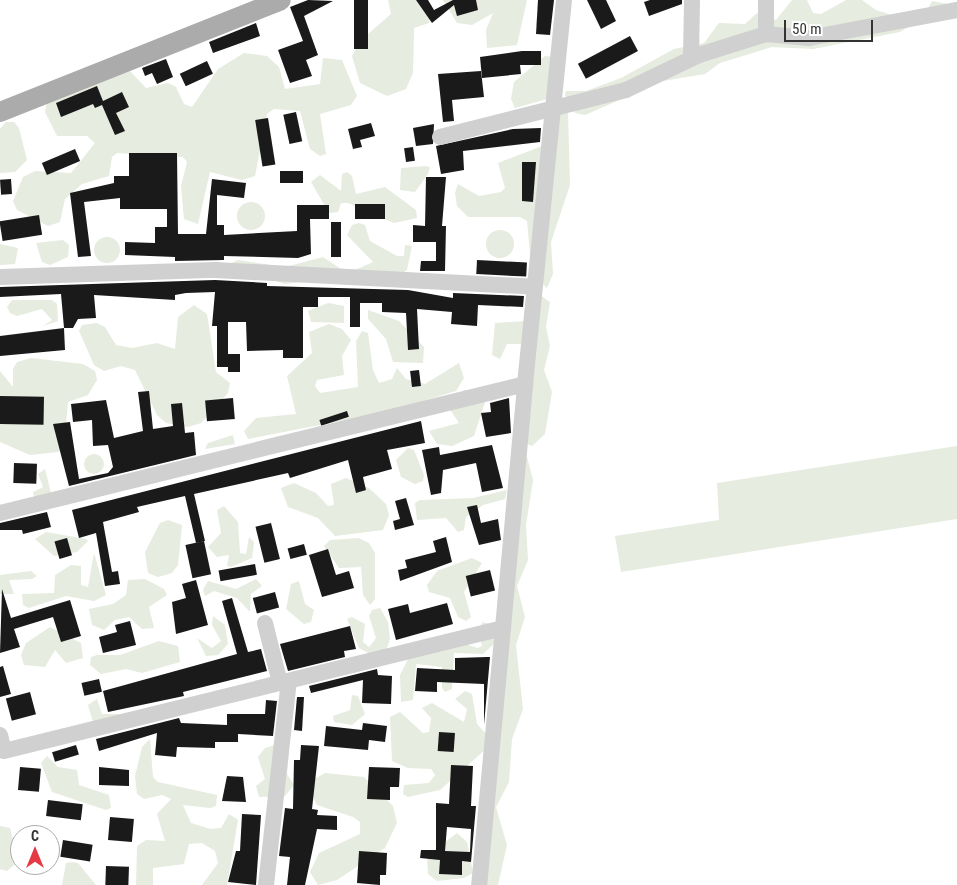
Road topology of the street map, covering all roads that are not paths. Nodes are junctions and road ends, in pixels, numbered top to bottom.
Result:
1 (282, 0) edge
2 (564, 0) edge
3 (692, 0) edge
4 (766, 0) edge
5 (957, 10) edge
6 (766, 34) junction
7 (691, 58) junction
8 (552, 111) junction
9 (0, 112) edge
10 (440, 137) dead end
11 (0, 278) edge
12 (535, 287) junction
13 (525, 384) junction
14 (0, 514) edge
15 (265, 623) dead end
16 (503, 628) junction
17 (284, 682) junction
18 (0, 735) edge
19 (2, 752) edge
20 (266, 885) edge
21 (479, 885) edge

1 - 9 main road
2 - 8 lane
3 - 7 lane
4 - 6 lane
5 - 6 lane
6 - 7 lane
7 - 8 lane
8 - 10 lane
8 - 12 lane
11 - 12 lane
12 - 13 lane
13 - 14 lane
13 - 16 lane
15 - 17 lane
16 - 17 lane
16 - 21 lane
17 - 19 lane
17 - 20 lane
18 - 19 lane

